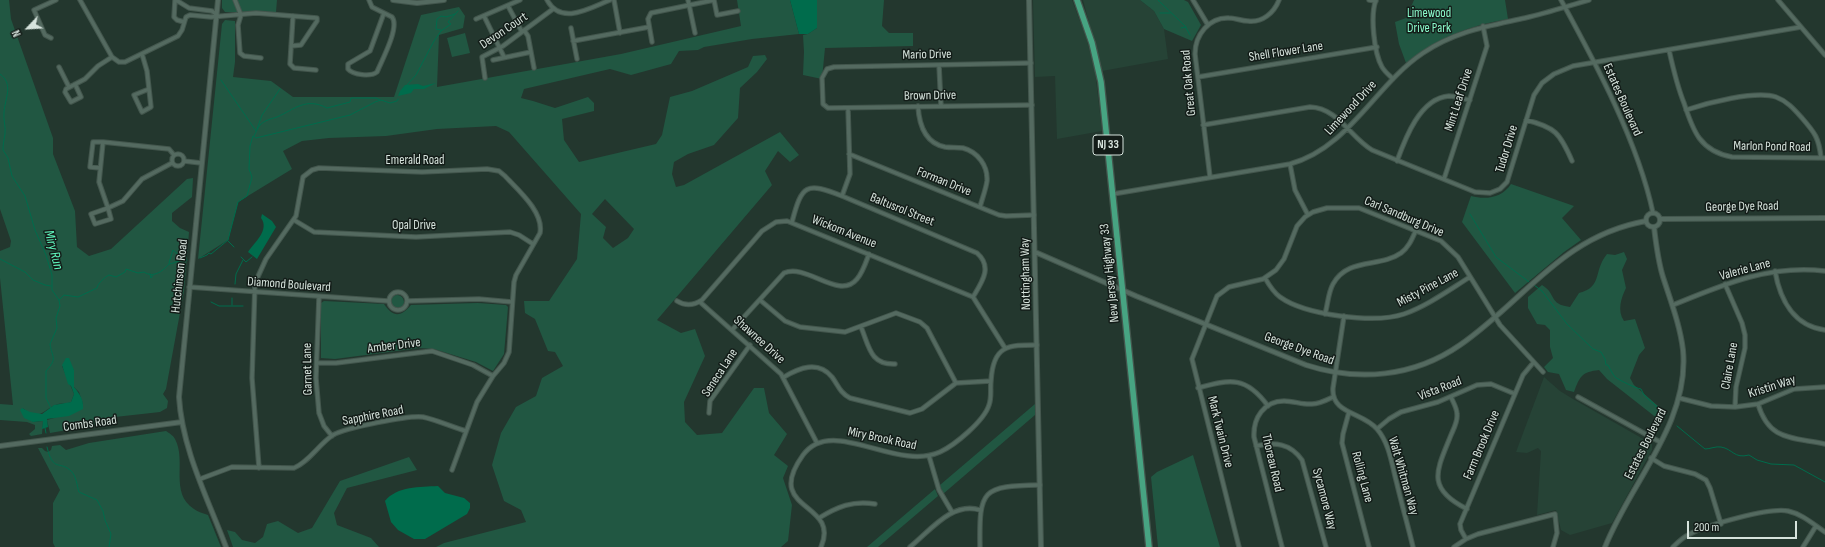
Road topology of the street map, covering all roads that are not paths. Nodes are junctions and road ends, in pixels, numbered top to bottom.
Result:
1 (56, 0) edge
2 (80, 0) edge
3 (176, 0) edge
4 (218, 0) edge
5 (235, 0) edge
6 (369, 0) edge
7 (393, 0) edge
8 (444, 0) edge
9 (520, 0) edge
10 (547, 0) edge
11 (610, 0) edge
12 (614, 0) edge
13 (688, 0) edge
14 (714, 0) edge
15 (1029, 0) edge
16 (1077, 0) edge
17 (1193, 0) edge
18 (1279, 0) edge
19 (1369, 0) edge
20 (1561, 0) edge
21 (1590, 0) edge
22 (1778, 0) edge
23 (183, 1) edge
24 (1376, 1) edge
25 (689, 5) junction
26 (508, 6) junction
27 (1565, 7) junction
28 (553, 9) junction
29 (738, 11) dead end
30 (384, 13) junction
31 (217, 15) junction
32 (241, 15) junction
33 (293, 16) junction
34 (484, 16) junction
35 (476, 19) dead end
36 (184, 22) junction
37 (1208, 24) junction
38 (1483, 26) junction
39 (649, 27) junction
40 (1801, 27) junction
41 (571, 28) dead end
42 (523, 31) junction
43 (620, 33) junction
44 (695, 33) dead end
45 (51, 38) dead end
46 (573, 41) junction
47 (652, 42) dead end
48 (291, 46) junction
49 (1377, 47) junction
50 (500, 48) junction
51 (1669, 50) junction
52 (531, 52) junction
53 (142, 54) junction
54 (1825, 55) edge
55 (112, 57) junction
56 (504, 57) junction
57 (261, 58) dead end
58 (577, 59) dead end
59 (493, 60) dead end
60 (1031, 63) junction
61 (1594, 63) junction
62 (940, 65) junction
63 (59, 67) dead end
64 (534, 68) dead end
65 (316, 70) dead end
66 (1198, 77) junction
67 (485, 78) dead end
68 (1393, 78) junction
69 (75, 84) junction
70 (69, 87) junction
71 (149, 89) junction
72 (1470, 100) junction
73 (1032, 104) junction
74 (918, 106) junction
75 (941, 106) junction
76 (828, 108) joint
77 (848, 108) junction
78 (1686, 110) junction
79 (1526, 120) junction
80 (1203, 125) junction
81 (1346, 129) junction
82 (103, 142) junction
83 (849, 154) junction
84 (174, 155) junction
85 (1823, 158) edge
86 (184, 161) junction
87 (1397, 161) junction
88 (1572, 161) dead end
89 (201, 162) junction
90 (172, 163) junction
91 (1290, 164) junction
92 (100, 168) junction
93 (1210, 177) junction
94 (1444, 179) junction
95 (1113, 194) junction
96 (842, 196) junction
97 (980, 207) junction
98 (108, 208) junction
99 (1653, 213) junction
100 (1034, 215) junction
101 (1308, 215) junction
102 (1660, 218) junction
103 (1825, 218) edge
104 (294, 220) junction
105 (1646, 221) junction
106 (792, 222) junction
107 (1654, 227) junction
108 (1416, 230) junction
109 (533, 244) junction
110 (1035, 252) junction
111 (869, 254) junction
112 (1775, 271) junction
113 (1825, 271) edge
114 (1470, 277) junction
115 (1265, 278) junction
116 (1724, 284) junction
117 (189, 287) junction
118 (1122, 290) junction
119 (254, 292) junction
120 (318, 297) junction
121 (974, 297) junction
122 (760, 300) junction
123 (388, 301) junction
124 (407, 301) junction
125 (677, 301) dead end
126 (512, 302) junction
127 (700, 302) junction
128 (1673, 305) junction
129 (1326, 314) junction
130 (1344, 316) junction
131 (1494, 317) junction
132 (1205, 323) junction
133 (861, 327) junction
134 (732, 330) junction
135 (1825, 330) edge
136 (750, 345) junction
137 (1037, 345) junction
138 (1005, 348) junction
139 (316, 363) junction
140 (1533, 363) junction
141 (894, 364) dead end
142 (1543, 372) dead end
143 (1335, 373) junction
144 (493, 376) junction
145 (784, 377) junction
146 (991, 381) junction
147 (956, 383) junction
148 (1825, 387) edge
149 (1198, 388) junction
150 (1514, 394) junction
151 (1333, 397) junction
152 (1451, 397) junction
153 (1578, 397) dead end
154 (1679, 398) junction
155 (1758, 404) junction
156 (1268, 406) junction
157 (1735, 407) junction
158 (1349, 412) junction
159 (709, 413) dead end
160 (182, 422) junction
161 (1377, 429) junction
162 (466, 431) junction
163 (332, 436) junction
164 (1660, 442) junction
165 (818, 443) junction
166 (1825, 444) edge
167 (0, 446) edge
168 (1256, 446) junction
169 (929, 456) junction
170 (1651, 458) junction
171 (259, 468) junction
172 (452, 470) dead end
173 (200, 479) junction
174 (1040, 485) junction
175 (875, 504) dead end
176 (1467, 509) junction
177 (980, 510) junction
178 (952, 512) junction
179 (819, 518) junction
180 (1721, 524) junction
181 (1816, 526) junction
182 (1825, 532) edge
183 (1466, 539) junction
184 (226, 547) edge
185 (821, 547) edge
186 (910, 547) edge
187 (980, 547) edge
188 (1041, 547) edge
189 (1149, 547) edge
190 (1239, 547) edge
191 (1282, 547) edge
192 (1326, 547) edge
193 (1369, 547) edge
194 (1413, 547) edge
195 (1454, 547) edge
196 (1553, 547) edge
197 (1604, 547) edge
198 (1673, 547) edge
199 (1803, 547) edge

1 - 45 street
2 - 55 street
3 - 23 street
3 - 36 street
4 - 31 street, Hutchinson Road
5 - 32 street
6 - 30 street
7 - 8 street
9 - 26 street
10 - 28 street
11 - 28 street
12 - 43 street
13 - 25 street
14 - 25 street
14 - 29 street
15 - 60 street, Nottingham Way
16 - 95 main road, New Jersey Highway 33 / NJ 33
17 - 37 street
18 - 37 street
19 - 24 street
20 - 27 street, Estates Boulevard
21 - 27 street, Limewood Drive
22 - 40 street
23 - 31 street
24 - 49 street
25 - 39 street
25 - 44 street
26 - 34 street
26 - 42 street
27 - 38 street, Limewood Drive
27 - 61 street, Estates Boulevard
28 - 42 street, Devon Court
30 - 30 street
31 - 32 street
31 - 36 street
31 - 89 street, Hutchinson Road
32 - 33 street
32 - 57 street
33 - 48 street
33 - 48 street
34 - 35 street
34 - 50 street
36 - 53 street
37 - 66 street, Great Oak Road
38 - 68 street, Limewood Drive
38 - 72 street, Mint Leaf Drive
39 - 43 street
39 - 47 street
40 - 51 street, Tudor Drive
40 - 54 street
41 - 46 street
42 - 50 street, Devon Court
42 - 52 street
43 - 46 street
46 - 58 street
48 - 65 street
49 - 66 street, Shell Flower Lane
49 - 68 street
50 - 56 street
50 - 67 street, Devon Court
51 - 61 street, Tudor Drive
51 - 78 street, Marlon Pond Road
52 - 56 street
52 - 64 street
53 - 55 street
53 - 71 street
55 - 69 street
56 - 59 street
60 - 62 street, Mario Drive
60 - 73 street, Nottingham Way
61 - 79 street, Tudor Drive
61 - 99 street, Estates Boulevard
62 - 75 street
62 - 76 street, Mario Drive
63 - 70 street
66 - 80 street, Great Oak Road
68 - 81 street, Limewood Drive
69 - 70 street
69 - 70 street
71 - 71 street
72 - 87 street
72 - 94 street, Mint Leaf Drive
73 - 75 street, Brown Drive
73 - 100 street, Nottingham Way
74 - 75 street, Brown Drive
74 - 77 street, Brown Drive
74 - 97 street
76 - 77 street, Brown Drive
77 - 83 street
78 - 85 street, Marlon Pond Road
78 - 85 street
79 - 88 street
79 - 94 street, Tudor Drive
80 - 81 street, Tudor Drive
80 - 93 street, Great Oak Road
81 - 87 street, Tudor Drive
81 - 91 street, Limewood Drive
82 - 84 street
82 - 92 street
82 - 92 street
83 - 96 street
83 - 97 street, Forman Drive
84 - 86 street
84 - 90 street
86 - 89 street
86 - 90 street
87 - 94 street, Tudor Drive
89 - 117 street, Hutchinson Road
90 - 98 street
91 - 93 street, Limewood Drive
91 - 101 street
92 - 98 street
93 - 95 street, Limewood Drive
95 - 118 main road, New Jersey Highway 33 / NJ 33
96 - 106 street, Baltusrol Street
96 - 121 street, Baltusrol Street
97 - 100 street, Forman Drive
98 - 98 street
99 - 102 street
99 - 105 street
100 - 110 street, Nottingham Way
101 - 108 street, Carl Sandburg Drive
101 - 115 street
102 - 103 street, George Dye Road
102 - 107 street
104 - 109 street, Opal Drive
104 - 109 street, Emerald Road
104 - 119 street, Emerald Road
105 - 107 street
105 - 131 street, George Dye Road
106 - 111 street, Wickom Avenue
106 - 127 street, Wickom Avenue
107 - 128 street, Estates Boulevard
108 - 114 street, Carl Sandburg Drive
108 - 129 street
109 - 126 street, Emerald Road
110 - 118 street, George Dye Road
110 - 137 street, Nottingham Way
111 - 121 street, Wickom Avenue
111 - 122 street
112 - 113 street, Valerie Lane
112 - 116 street, Valerie Lane
112 - 135 street
114 - 130 street, Misty Pine Lane
114 - 131 street, Carl Sandburg Drive
115 - 129 street, Misty Pine Lane
115 - 132 street
116 - 128 street, Valerie Lane
116 - 157 street, Claire Lane
117 - 119 street, Diamond Boulevard
117 - 160 street, Hutchinson Road
118 - 132 street, George Dye Road
118 - 189 main road, New Jersey Highway 33 / NJ 33
119 - 120 street, Diamond Boulevard
119 - 171 street, Emerald Road
120 - 123 street, Diamond Boulevard
120 - 139 street, Garnet Lane
121 - 138 street
122 - 133 street
122 - 134 street
123 - 124 street, Diamond Boulevard
123 - 124 street, Diamond Boulevard
124 - 126 street, Diamond Boulevard
125 - 127 street
126 - 144 street, Emerald Road
127 - 134 street, Shawnee Drive
128 - 154 street, Estates Boulevard
129 - 130 street, Misty Pine Lane
130 - 143 street
131 - 140 street, Carl Sandburg Drive
131 - 143 street, George Dye Road
132 - 143 street, George Dye Road
132 - 149 street, Mark Twain Drive
133 - 141 street
133 - 147 street
134 - 136 street, Shawnee Drive
136 - 145 street, Shawnee Drive
136 - 159 street, Seneca Lane
137 - 138 street
137 - 174 street, Nottingham Way
138 - 146 street, Miry Brook Road
139 - 144 street, Amber Drive
139 - 163 street, Garnet Lane
140 - 142 street, Carl Sandburg Drive
140 - 150 street, Farm Brook Drive
143 - 151 street
144 - 162 street, Emerald Road
145 - 147 street
145 - 165 street, Shawnee Drive
146 - 147 street
146 - 169 street, Miry Brook Road
148 - 155 street, Kristin Way
149 - 156 street
149 - 190 street, Mark Twain Drive
150 - 152 street, Vista Road
150 - 176 street, Farm Brook Drive
151 - 156 street
151 - 158 street, Walt Whitman Way
152 - 161 street, Vista Road
152 - 176 street
153 - 164 street
154 - 157 street, Kristin Way
154 - 164 street, Estates Boulevard
155 - 157 street, Kristin Way
155 - 166 street
156 - 168 street, Thoreau Road
158 - 161 street, Walt Whitman Way
158 - 193 street, Rolling Lane
160 - 167 street, Combs Road
160 - 173 street, Hutchinson Road
161 - 194 street, Walt Whitman Way
162 - 163 street, Sapphire Road
162 - 172 street, Emerald Road
163 - 171 street, Sapphire Road
164 - 170 street, Estates Boulevard
165 - 169 street, Miry Brook Road
165 - 179 street
168 - 191 street, Thoreau Road
168 - 192 street, Sycamore Way
169 - 178 street
170 - 180 street
170 - 197 street, Estates Boulevard
171 - 173 street, Sapphire Road
173 - 184 street, Hutchinson Road
174 - 177 street
174 - 188 street, Nottingham Way
175 - 179 street
176 - 183 street, Farm Brook Drive
177 - 178 street
177 - 187 street
178 - 186 street
179 - 185 street
180 - 181 street
180 - 198 street
181 - 182 street
181 - 199 street
183 - 195 street
183 - 196 street

